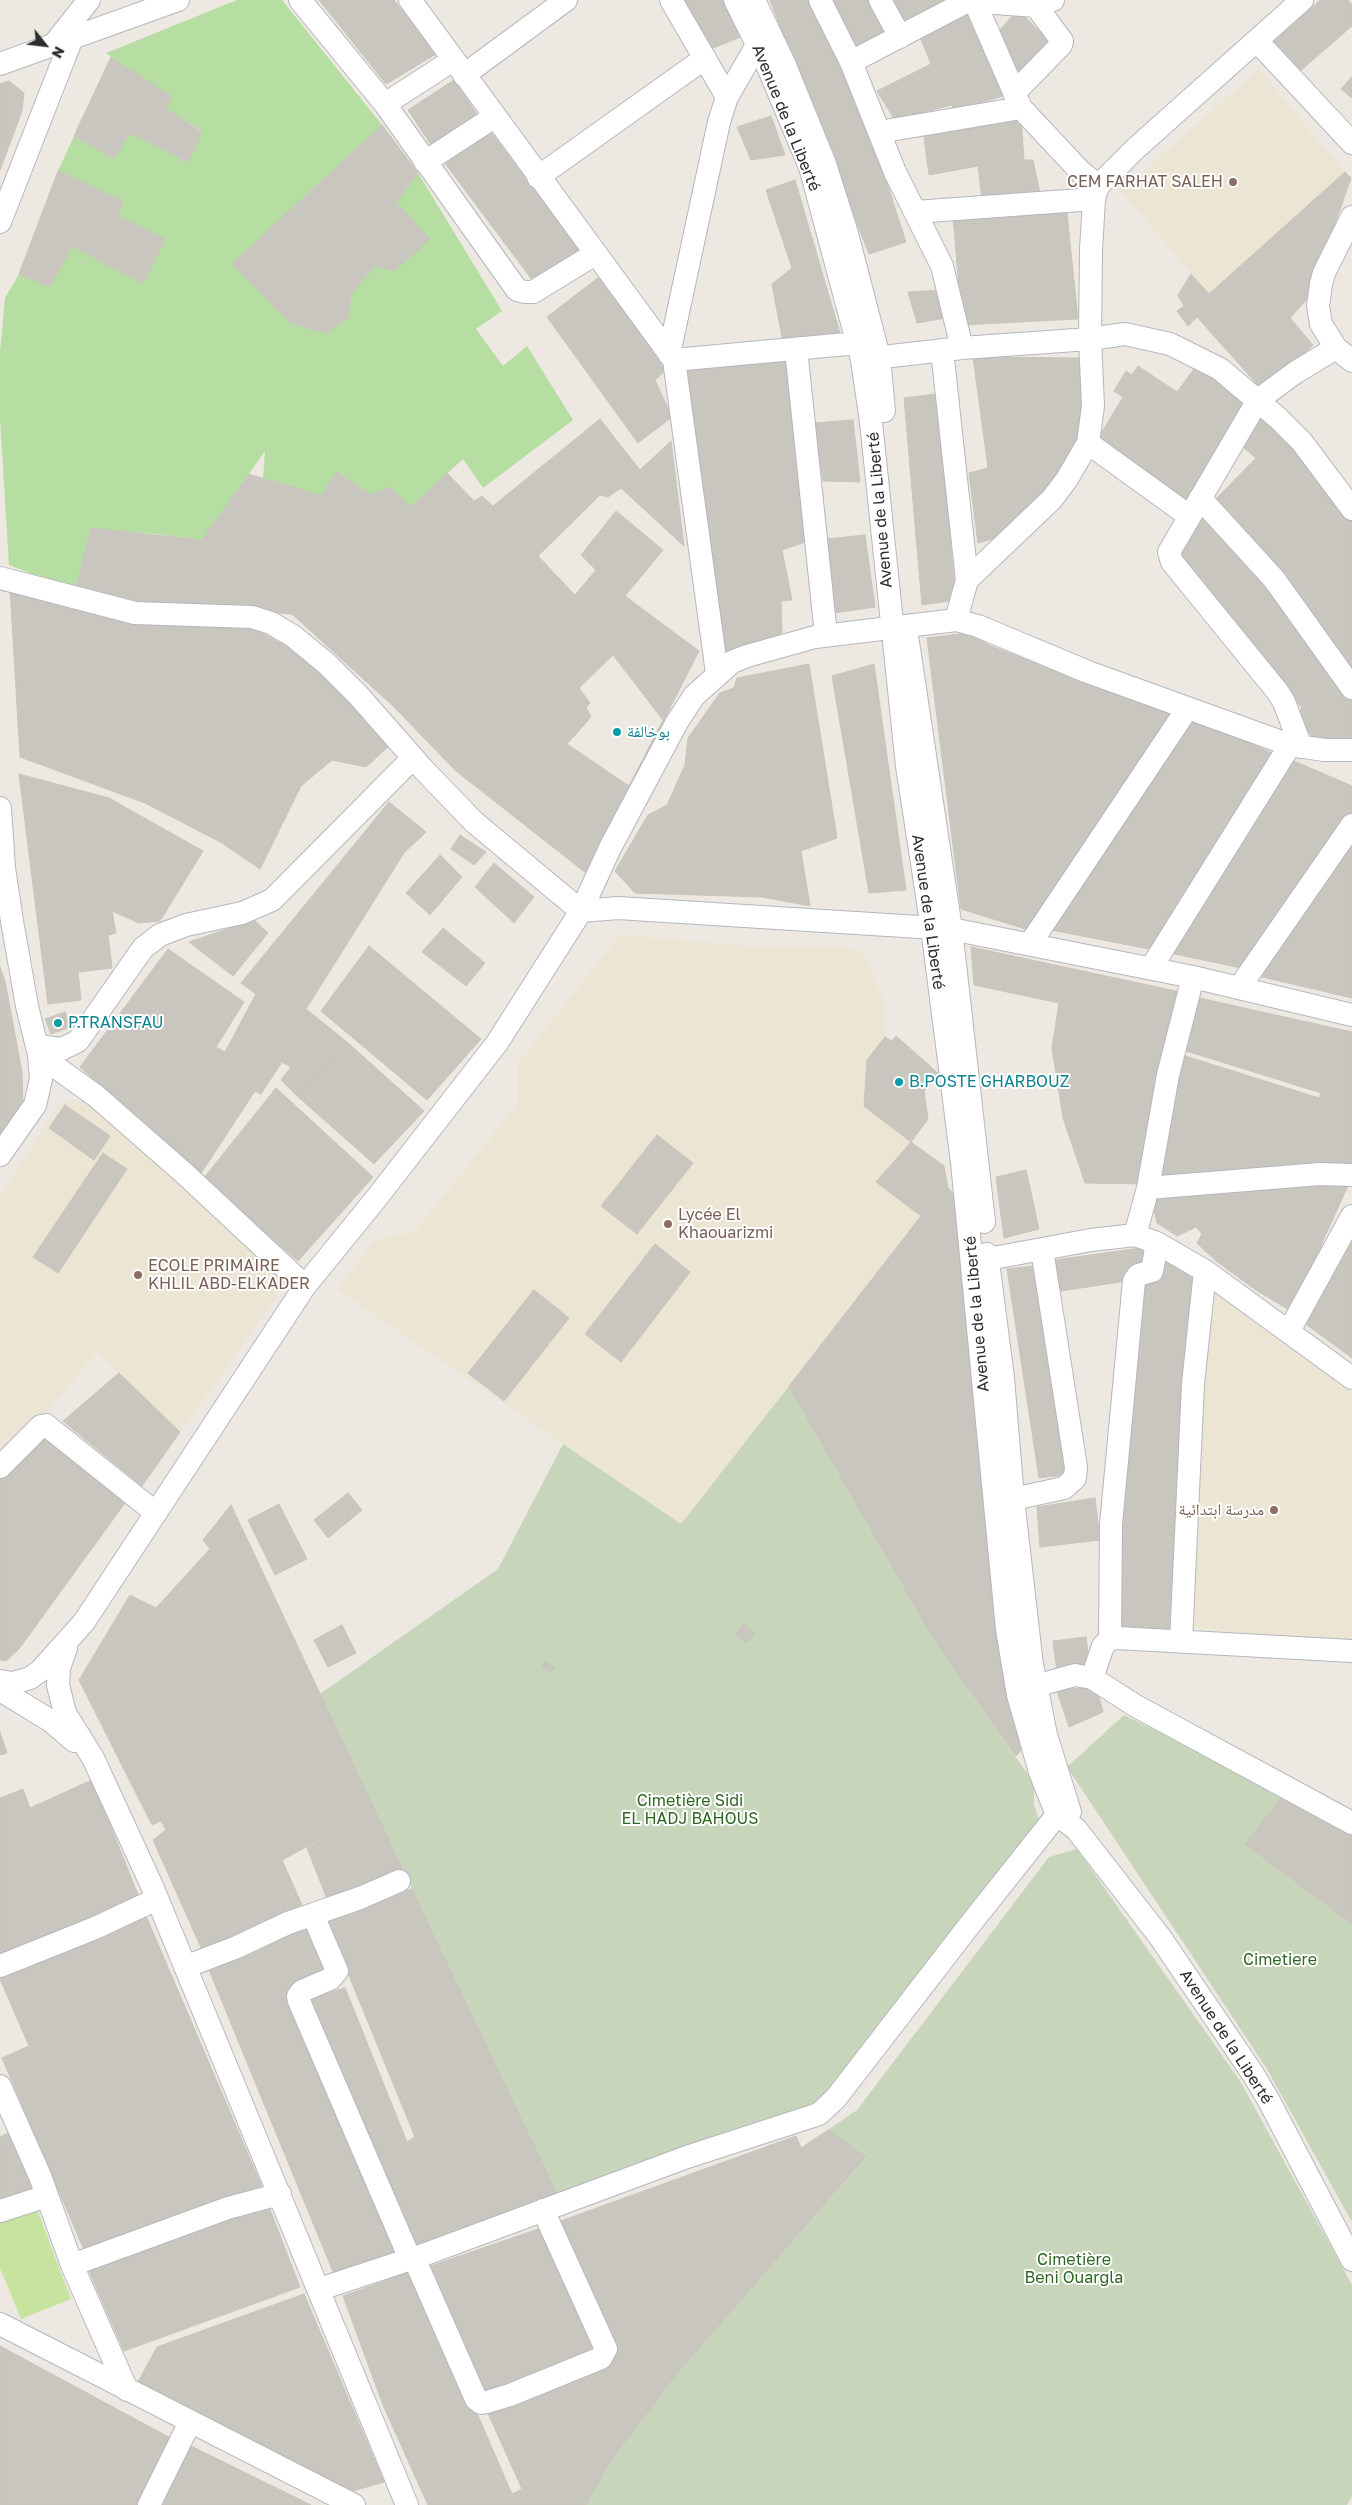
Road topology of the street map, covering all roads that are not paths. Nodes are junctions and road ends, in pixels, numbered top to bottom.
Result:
1 (89, 0) edge
2 (178, 0) edge
3 (300, 0) edge
4 (410, 0) edge
5 (566, 0) edge
6 (670, 0) edge
7 (735, 0) edge
8 (754, 0) edge
9 (820, 0) edge
10 (880, 0) edge
11 (974, 0) edge
12 (1302, 0) edge
13 (1044, 3) edge
14 (900, 37) junction
15 (63, 41) junction
16 (1257, 41) junction
17 (757, 45) junction
18 (704, 58) junction
19 (851, 62) junction
20 (0, 64) edge
21 (459, 67) junction
22 (727, 97) junction
23 (1017, 101) junction
24 (385, 104) junction
25 (494, 117) junction
26 (879, 132) junction
27 (1352, 143) edge
28 (425, 162) junction
29 (538, 177) junction
30 (1096, 192) junction
31 (915, 212) junction
32 (1352, 217) edge
33 (0, 222) edge
34 (595, 254) junction
35 (1090, 339) junction
36 (796, 349) junction
37 (952, 349) junction
38 (866, 353) junction
39 (1344, 354) edge
40 (672, 357) junction
41 (1258, 400) junction
42 (1088, 443) junction
43 (1195, 507) junction
44 (1352, 509) edge
45 (0, 578) edge
46 (967, 580) junction
47 (956, 620) junction
48 (899, 628) junction
49 (826, 635) junction
50 (718, 673) junction
51 (1352, 688) edge
52 (1187, 709) junction
53 (1296, 746) junction
54 (1352, 750) edge
55 (413, 758) junction
56 (0, 808) edge
57 (1352, 825) edge
58 (2, 867) edge
59 (581, 911) junction
60 (942, 928) junction
61 (1030, 944) junction
62 (1151, 968) junction
63 (1193, 977) junction
64 (1239, 988) junction
65 (1352, 1014) edge
66 (38, 1050) junction
67 (0, 1155) edge
68 (1352, 1175) edge
69 (1148, 1188) junction
70 (1352, 1216) edge
71 (1135, 1235) junction
72 (1157, 1243) junction
73 (1042, 1250) junction
74 (988, 1260) junction
75 (1205, 1271) junction
76 (305, 1286) junction
77 (1289, 1331) junction
78 (1352, 1378) edge
79 (0, 1467) edge
80 (1004, 1499) junction
81 (156, 1513) junction
82 (70, 1637) junction
83 (1110, 1639) junction
84 (1181, 1641) junction
85 (1352, 1651) edge
86 (1092, 1678) junction
87 (0, 1681) edge
88 (1035, 1686) junction
89 (0, 1690) edge
90 (93, 1758) junction
91 (1063, 1810) junction
92 (1352, 1823) edge
93 (399, 1881) dead end
94 (158, 1899) junction
95 (313, 1915) junction
96 (0, 1966) edge
97 (186, 1967) junction
98 (0, 2086) edge
99 (280, 2194) junction
100 (47, 2196) junction
101 (543, 2210) junction
102 (0, 2211) edge
103 (412, 2258) junction
104 (1352, 2260) edge
105 (72, 2265) junction
106 (320, 2289) junction
107 (0, 2324) edge
108 (127, 2390) junction
109 (190, 2422) junction
110 (149, 2505) edge
111 (354, 2505) edge
112 (407, 2505) edge

1 - 15 street
2 - 15 street
3 - 24 street
4 - 21 street
5 - 21 street
6 - 18 street
7 - 17 street, Avenue de la Liberté
8 - 38 street, Avenue de la Liberté
9 - 19 street
10 - 14 street
11 - 13 street
11 - 14 street
11 - 23 street
12 - 16 street
13 - 23 street
14 - 19 street
15 - 20 street
15 - 33 street
16 - 27 street
16 - 30 street
17 - 22 street
17 - 38 street, Avenue de la Liberté
18 - 22 street
18 - 29 street
19 - 26 street
21 - 24 street
21 - 25 street
22 - 40 street
23 - 26 street
23 - 30 street
24 - 28 street
25 - 28 street
25 - 29 street
26 - 31 street
28 - 34 street
29 - 34 street
30 - 31 street
30 - 35 street
31 - 37 street
32 - 39 street
34 - 40 street
35 - 37 street
35 - 41 street
35 - 42 street
36 - 38 street
36 - 40 street
36 - 49 street
37 - 38 street
37 - 46 street
38 - 48 street, Avenue de la Liberté
39 - 41 street
40 - 50 street
41 - 43 street
41 - 44 street
42 - 43 street
42 - 46 street
43 - 51 street
43 - 53 street
45 - 55 street
46 - 47 street
47 - 48 street
47 - 52 street
48 - 49 street
48 - 60 street, Avenue de la Liberté
49 - 50 street
50 - 59 street
52 - 53 street
52 - 61 street
53 - 54 street
53 - 62 street
55 - 59 street
55 - 66 street
56 - 58 street
57 - 64 street
58 - 66 street
59 - 60 street
59 - 76 street
60 - 61 street
60 - 74 street, Avenue de la Liberté
60 - 80 street, Avenue de la Liberté
61 - 62 street
62 - 63 street
63 - 64 street
63 - 69 street
64 - 65 street
66 - 67 street
66 - 76 street
68 - 69 street
69 - 71 street
70 - 77 street
71 - 72 street
71 - 73 street
72 - 75 street
72 - 83 street
73 - 74 street
73 - 80 street
74 - 80 street, Avenue de la Liberté
75 - 77 street
75 - 84 street
76 - 81 street
77 - 78 street
79 - 81 street
80 - 88 street, Avenue de la Liberté
80 - 91 street, Avenue de la Liberté
81 - 82 street
82 - 87 street
82 - 90 street
83 - 84 street
83 - 86 street
84 - 85 street
86 - 88 street
86 - 92 street
88 - 91 street, Avenue de la Liberté
89 - 90 street
90 - 94 street
91 - 101 street
91 - 104 street, Avenue de la Liberté
93 - 95 street
94 - 96 street
94 - 97 street
95 - 97 street
95 - 103 street
97 - 99 street
98 - 100 street
99 - 105 street
99 - 106 street
100 - 102 street
100 - 105 street
101 - 103 street
101 - 103 street
103 - 106 street
105 - 108 street
106 - 112 street
107 - 108 street
108 - 109 street
109 - 110 street
109 - 111 street

